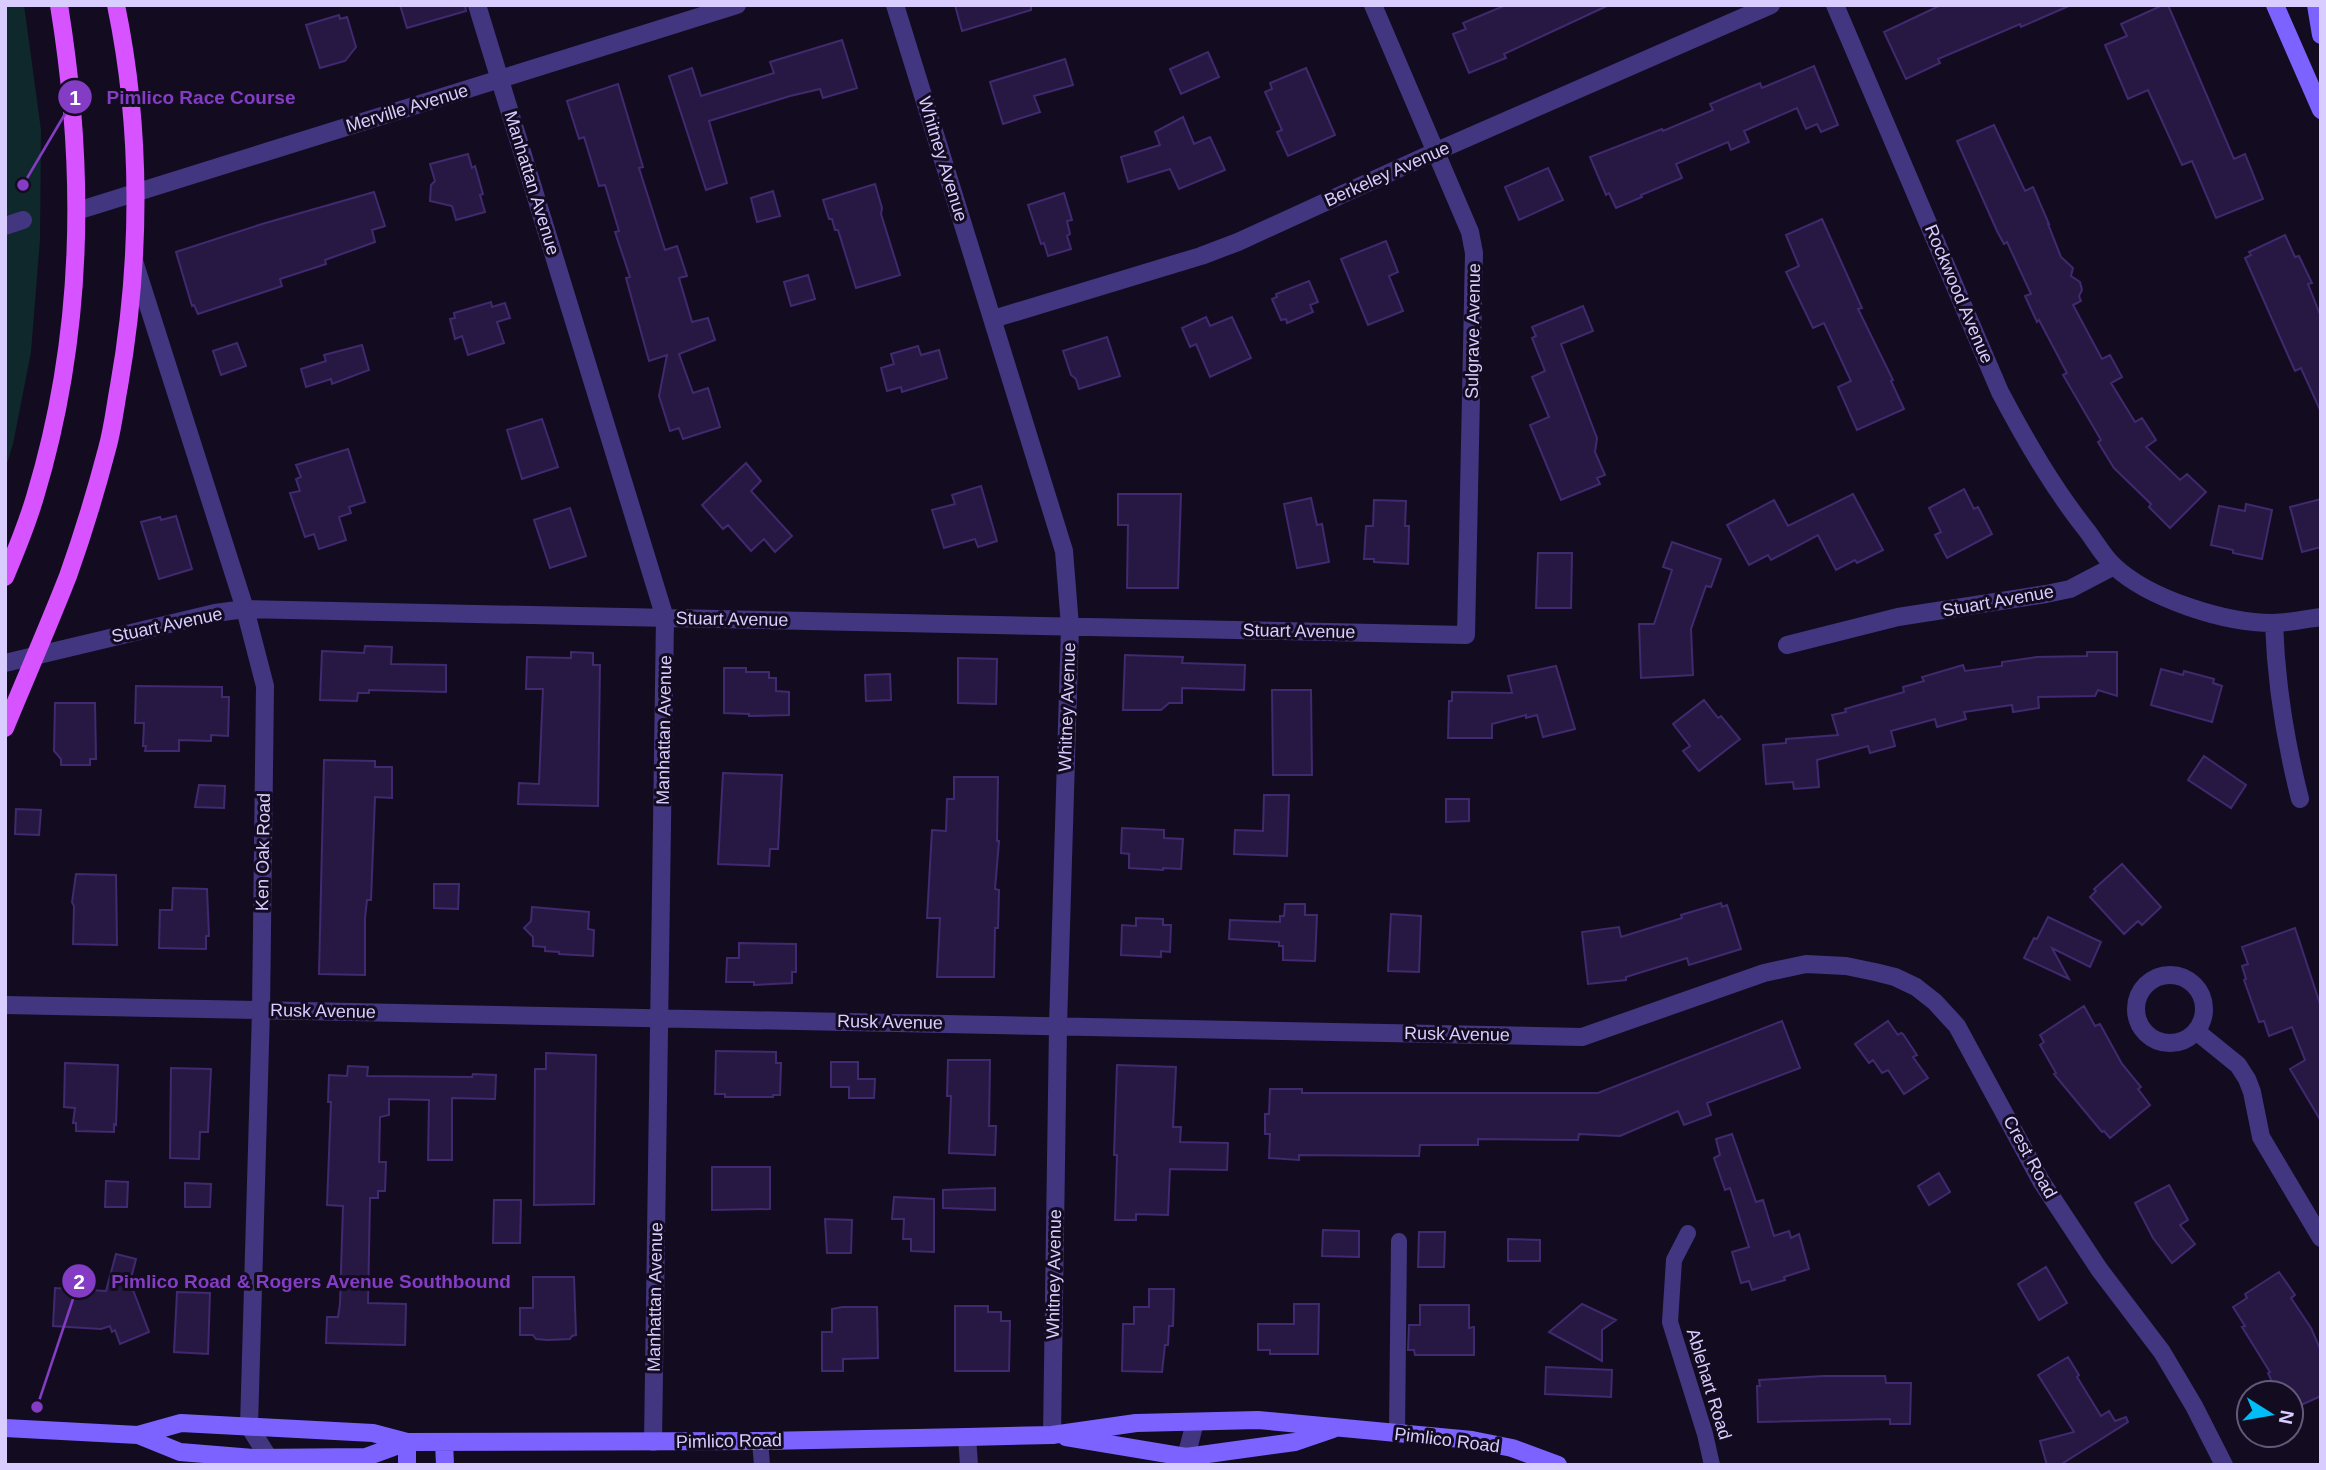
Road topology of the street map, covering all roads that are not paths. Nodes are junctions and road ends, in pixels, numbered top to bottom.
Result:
1 (59, 5) edge
2 (116, 5) edge
3 (477, 5) edge
4 (737, 5) edge
5 (895, 5) edge
6 (1373, 5) edge
7 (1771, 5) edge
8 (1835, 5) edge
9 (2275, 5) edge
10 (2316, 5) edge
11 (2321, 35) edge
12 (500, 79) junction
13 (2321, 110) edge
14 (1437, 151) junction
15 (135, 194) junction
16 (77, 211) junction
17 (23, 220) dead end
18 (5, 226) edge
19 (134, 260) junction
20 (993, 319) junction
21 (2114, 566) junction
22 (5, 577) edge
23 (244, 609) junction
24 (2321, 617) edge
25 (665, 618) junction
26 (2274, 623) junction
27 (1070, 626) junction
28 (1466, 635) joint
29 (1787, 645) dead end
30 (35, 654) junction
31 (5, 663) edge
32 (5, 728) edge
33 (2300, 799) dead end
34 (1763, 973) joint
35 (5, 1005) edge
36 (261, 1010) junction
37 (660, 1017) junction
38 (1058, 1026) junction
39 (2196, 1031) dead end
40 (1688, 1233) dead end
41 (2321, 1238) edge
42 (1399, 1241) dead end
43 (1195, 1423) junction
44 (249, 1426) junction
45 (5, 1429) edge
46 (1334, 1429) junction
47 (1397, 1433) junction
48 (1052, 1434) junction
49 (138, 1435) junction
50 (967, 1437) junction
51 (761, 1441) junction
52 (407, 1442) junction
53 (444, 1442) junction
54 (653, 1442) junction
55 (268, 1457) junction
56 (1186, 1461) edge
57 (1550, 1463) edge
58 (407, 1465) edge
59 (445, 1465) edge
60 (762, 1465) edge
61 (969, 1465) edge
62 (1712, 1465) edge
63 (2224, 1465) edge

1 - 16 main road
2 - 15 main road
3 - 12 street, Manhattan Avenue
4 - 12 street, Merville Avenue
5 - 20 street, Whitney Avenue
6 - 14 street, Sulgrave Avenue
7 - 14 street, Berkeley Avenue
8 - 21 street, Rockwood Avenue
9 - 13 street
10 - 11 street
12 - 15 street, Merville Avenue
12 - 25 street, Manhattan Avenue
14 - 20 street, Berkeley Avenue
14 - 28 street, Sulgrave Avenue
15 - 16 street, Merville Avenue
15 - 19 main road
16 - 22 main road
17 - 18 street
19 - 23 street, Ken Oak Road
19 - 30 main road
20 - 27 street, Whitney Avenue
21 - 26 street
21 - 29 street, Stuart Avenue
23 - 25 street, Stuart Avenue
23 - 30 street, Stuart Avenue
23 - 36 street, Ken Oak Road
24 - 26 street
25 - 27 street, Stuart Avenue
25 - 37 street, Manhattan Avenue
26 - 33 street
27 - 28 street, Stuart Avenue
27 - 38 street, Whitney Avenue
30 - 31 street, Stuart Avenue
30 - 32 main road
34 - 38 street, Rusk Avenue
34 - 63 street, Crest Road
35 - 36 street, Rusk Avenue
36 - 37 street, Rusk Avenue
36 - 44 street, Ken Oak Road
37 - 38 street, Rusk Avenue
37 - 54 street, Manhattan Avenue
38 - 48 street, Whitney Avenue
39 - 41 street
40 - 62 lane, Ablehart Road
42 - 47 lane
43 - 46 street, Pimlico Road
43 - 48 street, Pimlico Road
43 - 56 street
44 - 49 street, Pimlico Road
44 - 52 street, Pimlico Road
44 - 55 street
45 - 49 street, Pimlico Road
46 - 47 street, Pimlico Road
46 - 56 street, Pimlico Road
47 - 57 street, Pimlico Road
48 - 50 street, Pimlico Road
48 - 56 street, Pimlico Road
49 - 55 street, Pimlico Road
50 - 51 street, Pimlico Road
50 - 61 street
51 - 54 street, Pimlico Road
51 - 60 lane
52 - 53 street, Pimlico Road
52 - 55 street, Pimlico Road
52 - 58 street
53 - 54 street, Pimlico Road
53 - 59 street

